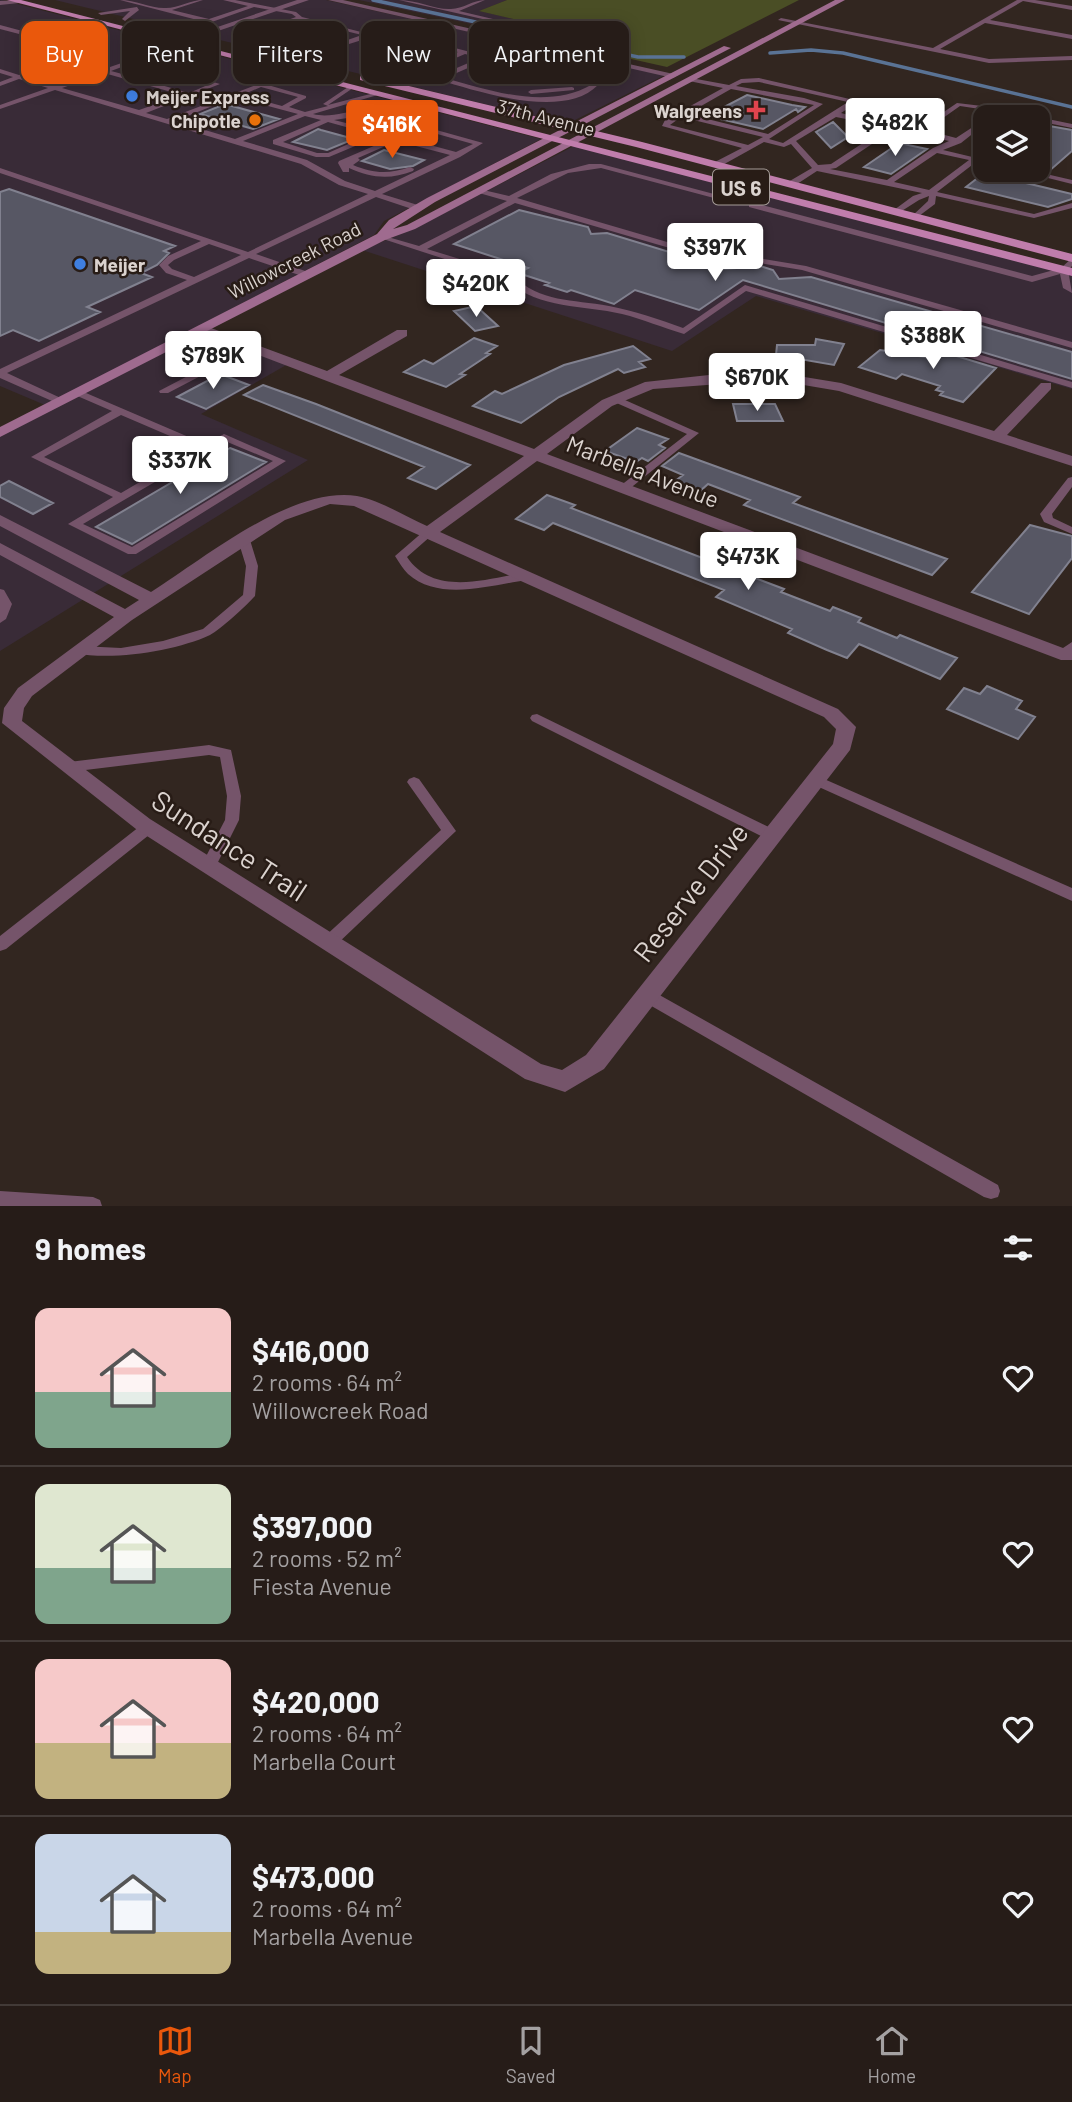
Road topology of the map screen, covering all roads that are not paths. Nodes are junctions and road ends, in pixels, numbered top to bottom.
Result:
1 (46, 0) edge
2 (123, 0) edge
3 (167, 0) edge
4 (200, 0) edge
5 (226, 0) edge
6 (305, 0) edge
7 (317, 0) edge
8 (332, 0) edge
9 (402, 0) edge
10 (482, 0) edge
11 (819, 0) edge
12 (841, 0) edge
13 (1023, 0) edge
14 (14, 1) edge
15 (135, 1) edge
16 (0, 3) edge
17 (148, 6) junction
18 (254, 6) junction
19 (1072, 8) edge
20 (137, 9) junction
21 (166, 10) junction
22 (272, 11) junction
23 (287, 11) junction
24 (453, 11) junction
25 (101, 13) junction
26 (300, 18) junction
27 (125, 19) junction
28 (311, 20) junction
29 (781, 20) junction
30 (131, 21) edge
31 (260, 21) edge
32 (291, 21) edge
33 (314, 21) edge
34 (315, 21) edge
35 (497, 21) edge
36 (984, 21) junction
37 (798, 23) junction
38 (0, 27) edge
39 (122, 28) edge
40 (347, 28) edge
41 (469, 30) edge
42 (219, 31) edge
43 (347, 32) edge
44 (747, 37) dead end
45 (1072, 37) edge
46 (347, 39) edge
47 (347, 43) edge
48 (735, 43) dead end
49 (219, 49) edge
50 (455, 50) edge
51 (934, 50) junction
52 (464, 52) junction
53 (469, 53) edge
54 (455, 56) edge
55 (1072, 58) edge
56 (629, 65) edge
57 (0, 71) edge
58 (673, 75) junction
59 (355, 76) dead end
60 (19, 77) junction
61 (691, 80) junction
62 (455, 83) edge
63 (0, 84) edge
64 (67, 84) edge
65 (151, 84) edge
66 (217, 84) edge
67 (400, 84) edge
68 (435, 84) edge
69 (594, 84) edge
70 (393, 85) junction
71 (351, 87) junction
72 (728, 88) junction
73 (53, 89) junction
74 (378, 94) junction
75 (434, 94) junction
76 (189, 95) junction
77 (235, 95) junction
78 (973, 106) edge
79 (0, 107) edge
80 (282, 108) junction
81 (320, 108) junction
82 (138, 114) junction
83 (305, 114) junction
84 (834, 114) junction
85 (680, 115) junction
86 (328, 120) junction
87 (1050, 121) edge
88 (166, 122) junction
89 (1072, 126) edge
90 (570, 128) junction
91 (973, 130) edge
92 (594, 133) junction
93 (384, 135) junction
94 (396, 138) junction
95 (550, 138) junction
96 (766, 138) junction
97 (792, 140) junction
98 (958, 141) junction
99 (236, 142) junction
100 (573, 144) junction
101 (747, 147) junction
102 (936, 150) junction
103 (445, 152) junction
104 (457, 155) junction
105 (973, 159) edge
106 (973, 161) edge
107 (716, 164) junction
108 (315, 167) junction
109 (816, 168) junction
110 (0, 170) edge
111 (346, 170) junction
112 (618, 170) joint
113 (324, 172) junction
114 (1050, 176) edge
115 (1072, 181) edge
116 (888, 183) junction
117 (791, 184) junction
118 (396, 185) junction
119 (482, 191) junction
120 (933, 191) junction
121 (761, 192) junction
122 (374, 195) junction
123 (719, 198) joint
124 (512, 200) junction
125 (1072, 205) edge
126 (418, 208) junction
127 (897, 212) junction
128 (915, 217) junction
129 (381, 237) junction
130 (208, 241) junction
131 (420, 249) junction
132 (249, 254) junction
133 (1070, 265) edge
134 (308, 275) junction
135 (195, 280) junction
136 (1070, 289) edge
137 (203, 329) junction
138 (402, 333) dead end
139 (1072, 345) edge
140 (249, 347) junction
141 (0, 374) edge
142 (326, 377) junction
143 (1072, 385) edge
144 (1046, 386) dead end
145 (164, 391) dead end
146 (79, 393) junction
147 (616, 399) junction
148 (61, 402) junction
149 (120, 411) junction
150 (4, 427) edge
151 (997, 437) junction
152 (206, 448) junction
153 (535, 454) junction
154 (1072, 461) edge
155 (1072, 480) edge
156 (624, 488) junction
157 (121, 497) junction
158 (0, 520) edge
159 (1072, 531) edge
160 (428, 533) junction
161 (244, 540) junction
162 (0, 548) edge
163 (527, 576) junction
164 (0, 593) edge
165 (152, 600) junction
166 (126, 616) junction
167 (0, 619) edge
168 (80, 650) junction
169 (1069, 652) edge
170 (537, 718) dead end
171 (846, 727) joint
172 (69, 767) junction
173 (815, 780) junction
174 (414, 782) dead end
175 (149, 827) junction
176 (772, 835) junction
177 (209, 866) junction
178 (1072, 895) edge
179 (329, 942) junction
180 (0, 944) edge
181 (647, 995) junction
182 (565, 1081) joint
183 (991, 1191) dead end
184 (0, 1200) edge
185 (93, 1206) edge

1 - 25 main road, 37th Avenue / US 6
2 - 15 lane
3 - 17 lane
4 - 21 lane
5 - 18 lane
6 - 22 street
7 - 23 street
8 - 41 street
9 - 24 lane
10 - 24 lane
11 - 29 street
12 - 37 street, Willowcreek Road
13 - 19 lane
13 - 36 lane
14 - 16 lane
14 - 39 main road, 37th Avenue / US 6
15 - 17 lane
17 - 20 lane
17 - 21 lane
18 - 21 lane
18 - 22 lane
20 - 25 lane
20 - 27 lane
22 - 23 lane
22 - 42 street
23 - 26 lane
23 - 31 street
24 - 35 lane
25 - 27 main road, 37th Avenue / US 6
26 - 28 lane
26 - 32 lane
27 - 30 main road, 37th Avenue / US 6
28 - 33 lane
28 - 34 lane
29 - 37 lane
29 - 44 street
36 - 45 lane
36 - 51 lane
37 - 51 lane
37 - 61 street, Willowcreek Road
38 - 60 lane
40 - 47 lane
43 - 46 lane
48 - 58 street, Willowcreek Road
49 - 71 main road, 37th Avenue / US 6
50 - 52 lane
51 - 55 lane
52 - 53 lane
52 - 54 lane
56 - 58 street
57 - 60 lane
58 - 90 street, Willowcreek Road
59 - 70 main road, 37th Avenue / US 6
60 - 63 lane
60 - 73 lane
61 - 72 lane
61 - 92 street, Willowcreek Road
62 - 69 lane
64 - 73 lane
65 - 76 lane
66 - 76 lane
67 - 70 lane
68 - 75 lane
70 - 75 main road, 37th Avenue / US 6
71 - 74 main road, 37th Avenue / US 6
71 - 81 lane
72 - 84 lane
72 - 85 lane
72 - 96 lane
73 - 79 lane
73 - 82 lane
74 - 81 lane
74 - 95 main road, 37th Avenue / US 6
75 - 90 main road, 37th Avenue / US 6
76 - 82 lane
77 - 80 lane
77 - 80 lane
77 - 88 lane
78 - 98 lane
80 - 83 lane
81 - 83 lane
82 - 88 lane
83 - 86 lane
83 - 99 lane
84 - 97 lane
84 - 109 lane
85 - 96 lane
85 - 101 lane
86 - 93 lane
86 - 93 lane
86 - 93 lane
87 - 89 lane
88 - 99 lane
90 - 92 main road, 37th Avenue / US 6
90 - 95 street, Willowcreek Road
91 - 98 lane
92 - 100 street, Willowcreek Road
92 - 107 main road, 37th Avenue / US 6
93 - 94 lane
93 - 108 lane
94 - 103 lane
94 - 103 lane
94 - 104 lane
94 - 111 lane
95 - 100 main road, 37th Avenue / US 6
95 - 126 street, Willowcreek Road
96 - 97 lane
96 - 101 lane
97 - 109 lane
98 - 102 lane
99 - 108 lane
100 - 119 street, Willowcreek Road
100 - 121 main road, 37th Avenue / US 6
101 - 107 lane
102 - 105 lane
102 - 116 lane
103 - 104 lane
104 - 118 lane
106 - 120 lane
107 - 117 main road, 37th Avenue / US 6
108 - 113 lane
109 - 116 lane
109 - 117 lane
110 - 130 lane
111 - 113 lane
111 - 118 lane
112 - 123 lane
112 - 124 lane
113 - 122 lane
114 - 115 lane
116 - 120 lane
117 - 127 main road, 37th Avenue / US 6
118 - 122 lane
119 - 124 lane
119 - 129 street, Willowcreek Road
120 - 125 lane
120 - 127 lane
120 - 128 lane
121 - 123 lane
121 - 133 main road, 37th Avenue / US 6
121 - 133 lane
122 - 126 lane
122 - 132 lane
124 - 131 lane
124 - 139 lane
126 - 129 street, Willowcreek Road
127 - 128 main road, 37th Avenue / US 6
128 - 133 main road, 37th Avenue / US 6
129 - 131 lane
129 - 134 street, Willowcreek Road
130 - 132 lane
130 - 135 lane
131 - 143 lane
132 - 134 lane
132 - 135 lane
133 - 136 lane
134 - 137 street, Willowcreek Road
135 - 141 lane
137 - 140 street, Marbella Avenue
137 - 146 street, Willowcreek Road
138 - 142 street
140 - 142 street, Marbella Avenue
140 - 145 lane
141 - 148 lane
142 - 153 street, Marbella Avenue
144 - 151 street
146 - 148 street, Willowcreek Road
146 - 149 lane
147 - 151 street
147 - 153 street
147 - 156 lane
148 - 150 street, Willowcreek Road
149 - 152 lane
149 - 157 lane
151 - 154 street
152 - 157 lane
152 - 157 lane
153 - 156 street, Marbella Avenue
153 - 160 street
155 - 159 lane
156 - 169 street, Marbella Avenue
158 - 165 street
160 - 161 street, Sundance Trail
160 - 163 street, Sundance Trail
160 - 163 lane
161 - 165 street, Sundance Trail
161 - 168 lane
162 - 166 street
163 - 171 street, Sundance Trail
164 - 167 lane
165 - 166 street, Sundance Trail
166 - 168 street, Sundance Trail
168 - 172 street, Sundance Trail
170 - 176 lane
171 - 173 street, Reserve Drive
172 - 175 street, Sundance Trail
172 - 177 lane
173 - 176 street, Reserve Drive
173 - 178 lane
174 - 179 lane
175 - 177 street, Sundance Trail
175 - 180 lane
176 - 181 street, Reserve Drive
177 - 179 street, Sundance Trail
179 - 182 street, Sundance Trail
181 - 182 street, Reserve Drive
181 - 183 lane
184 - 185 lane

